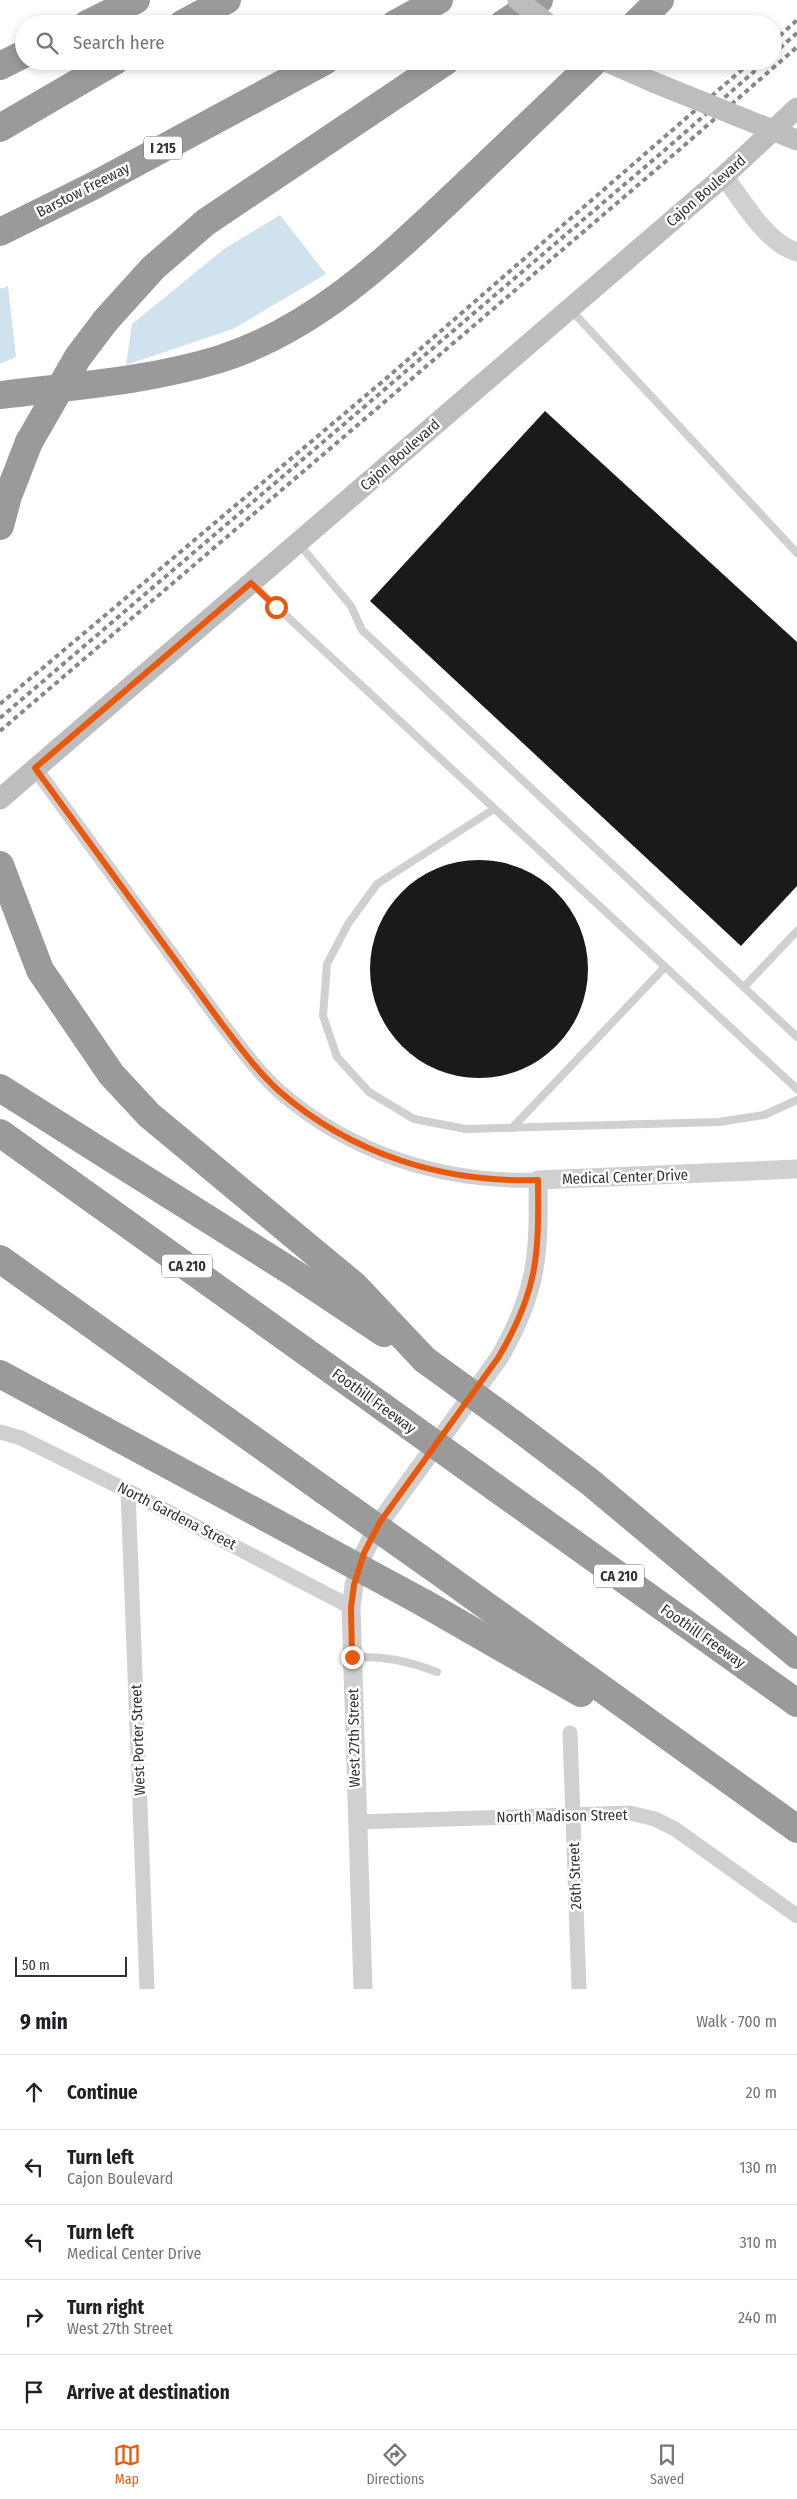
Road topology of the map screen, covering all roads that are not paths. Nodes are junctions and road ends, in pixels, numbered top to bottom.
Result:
1 (136, 0) edge
2 (227, 0) edge
3 (439, 0) edge
4 (518, 0) edge
5 (539, 0) edge
6 (660, 0) edge
7 (105, 15) edge
8 (199, 15) edge
9 (412, 15) edge
10 (516, 15) edge
11 (537, 15) edge
12 (644, 15) edge
13 (15, 58) edge
14 (0, 66) edge
15 (100, 70) edge
16 (308, 70) edge
17 (433, 70) edge
18 (587, 70) edge
19 (626, 70) edge
20 (797, 108) edge
21 (0, 128) edge
22 (797, 140) edge
23 (724, 176) junction
24 (0, 232) edge
25 (797, 252) edge
26 (570, 309) junction
27 (0, 395) edge
28 (0, 526) edge
29 (298, 542) junction
30 (797, 553) edge
31 (251, 583) junction
32 (35, 768) junction
33 (0, 800) edge
34 (494, 809) junction
35 (0, 865) edge
36 (797, 931) edge
37 (665, 967) junction
38 (744, 987) junction
39 (797, 1037) edge
40 (0, 1088) edge
41 (797, 1089) edge
42 (797, 1100) edge
43 (512, 1128) junction
44 (0, 1133) edge
45 (797, 1169) edge
46 (538, 1180) junction
47 (0, 1259) edge
48 (425, 1360) junction
49 (0, 1374) edge
50 (0, 1432) edge
51 (128, 1491) junction
52 (351, 1607) junction
53 (797, 1655) edge
54 (352, 1657) junction
55 (437, 1672) dead end
56 (797, 1703) edge
57 (570, 1733) dead end
58 (713, 1768) junction
59 (573, 1815) junction
60 (356, 1822) junction
61 (797, 1829) edge
62 (797, 1916) edge
63 (147, 1989) edge
64 (363, 1989) edge
65 (579, 1989) edge

1 - 7 highway
2 - 8 highway
3 - 9 highway
4 - 11 main road, bridge
5 - 10 highway
6 - 12 highway
13 - 14 highway
15 - 21 highway
16 - 24 highway, Barstow Freeway / I 215
17 - 28 highway, bridge
18 - 27 highway
19 - 22 main road, bridge
20 - 23 main road, Cajon Boulevard
23 - 25 street
23 - 26 main road, Cajon Boulevard
26 - 29 main road, Cajon Boulevard
26 - 30 lane
29 - 31 main road, Cajon Boulevard
29 - 38 lane
31 - 32 main road, Cajon Boulevard
31 - 34 lane
32 - 33 main road, Cajon Boulevard
32 - 46 street, Medical Center Drive
34 - 37 lane
34 - 43 lane
35 - 48 highway
36 - 38 lane
37 - 41 lane
37 - 43 lane
38 - 39 lane
40 - 48 highway
42 - 43 lane
44 - 56 highway, Foothill Freeway / CA 210, bridge
45 - 46 street, Medical Center Drive
46 - 52 street, West 27th Street
47 - 58 highway, bridge
48 - 53 highway, bridge
49 - 58 highway, bridge
50 - 51 street, North Gardena Street
51 - 52 street, North Gardena Street
51 - 63 street, West Porter Street
52 - 54 street, West 27th Street
54 - 55 lane
54 - 60 street, West 27th Street
57 - 59 street, 26th Street
58 - 61 highway
59 - 60 street, North Madison Street
59 - 62 street, North Madison Street
59 - 65 street, 26th Street
60 - 64 street, West 27th Street

